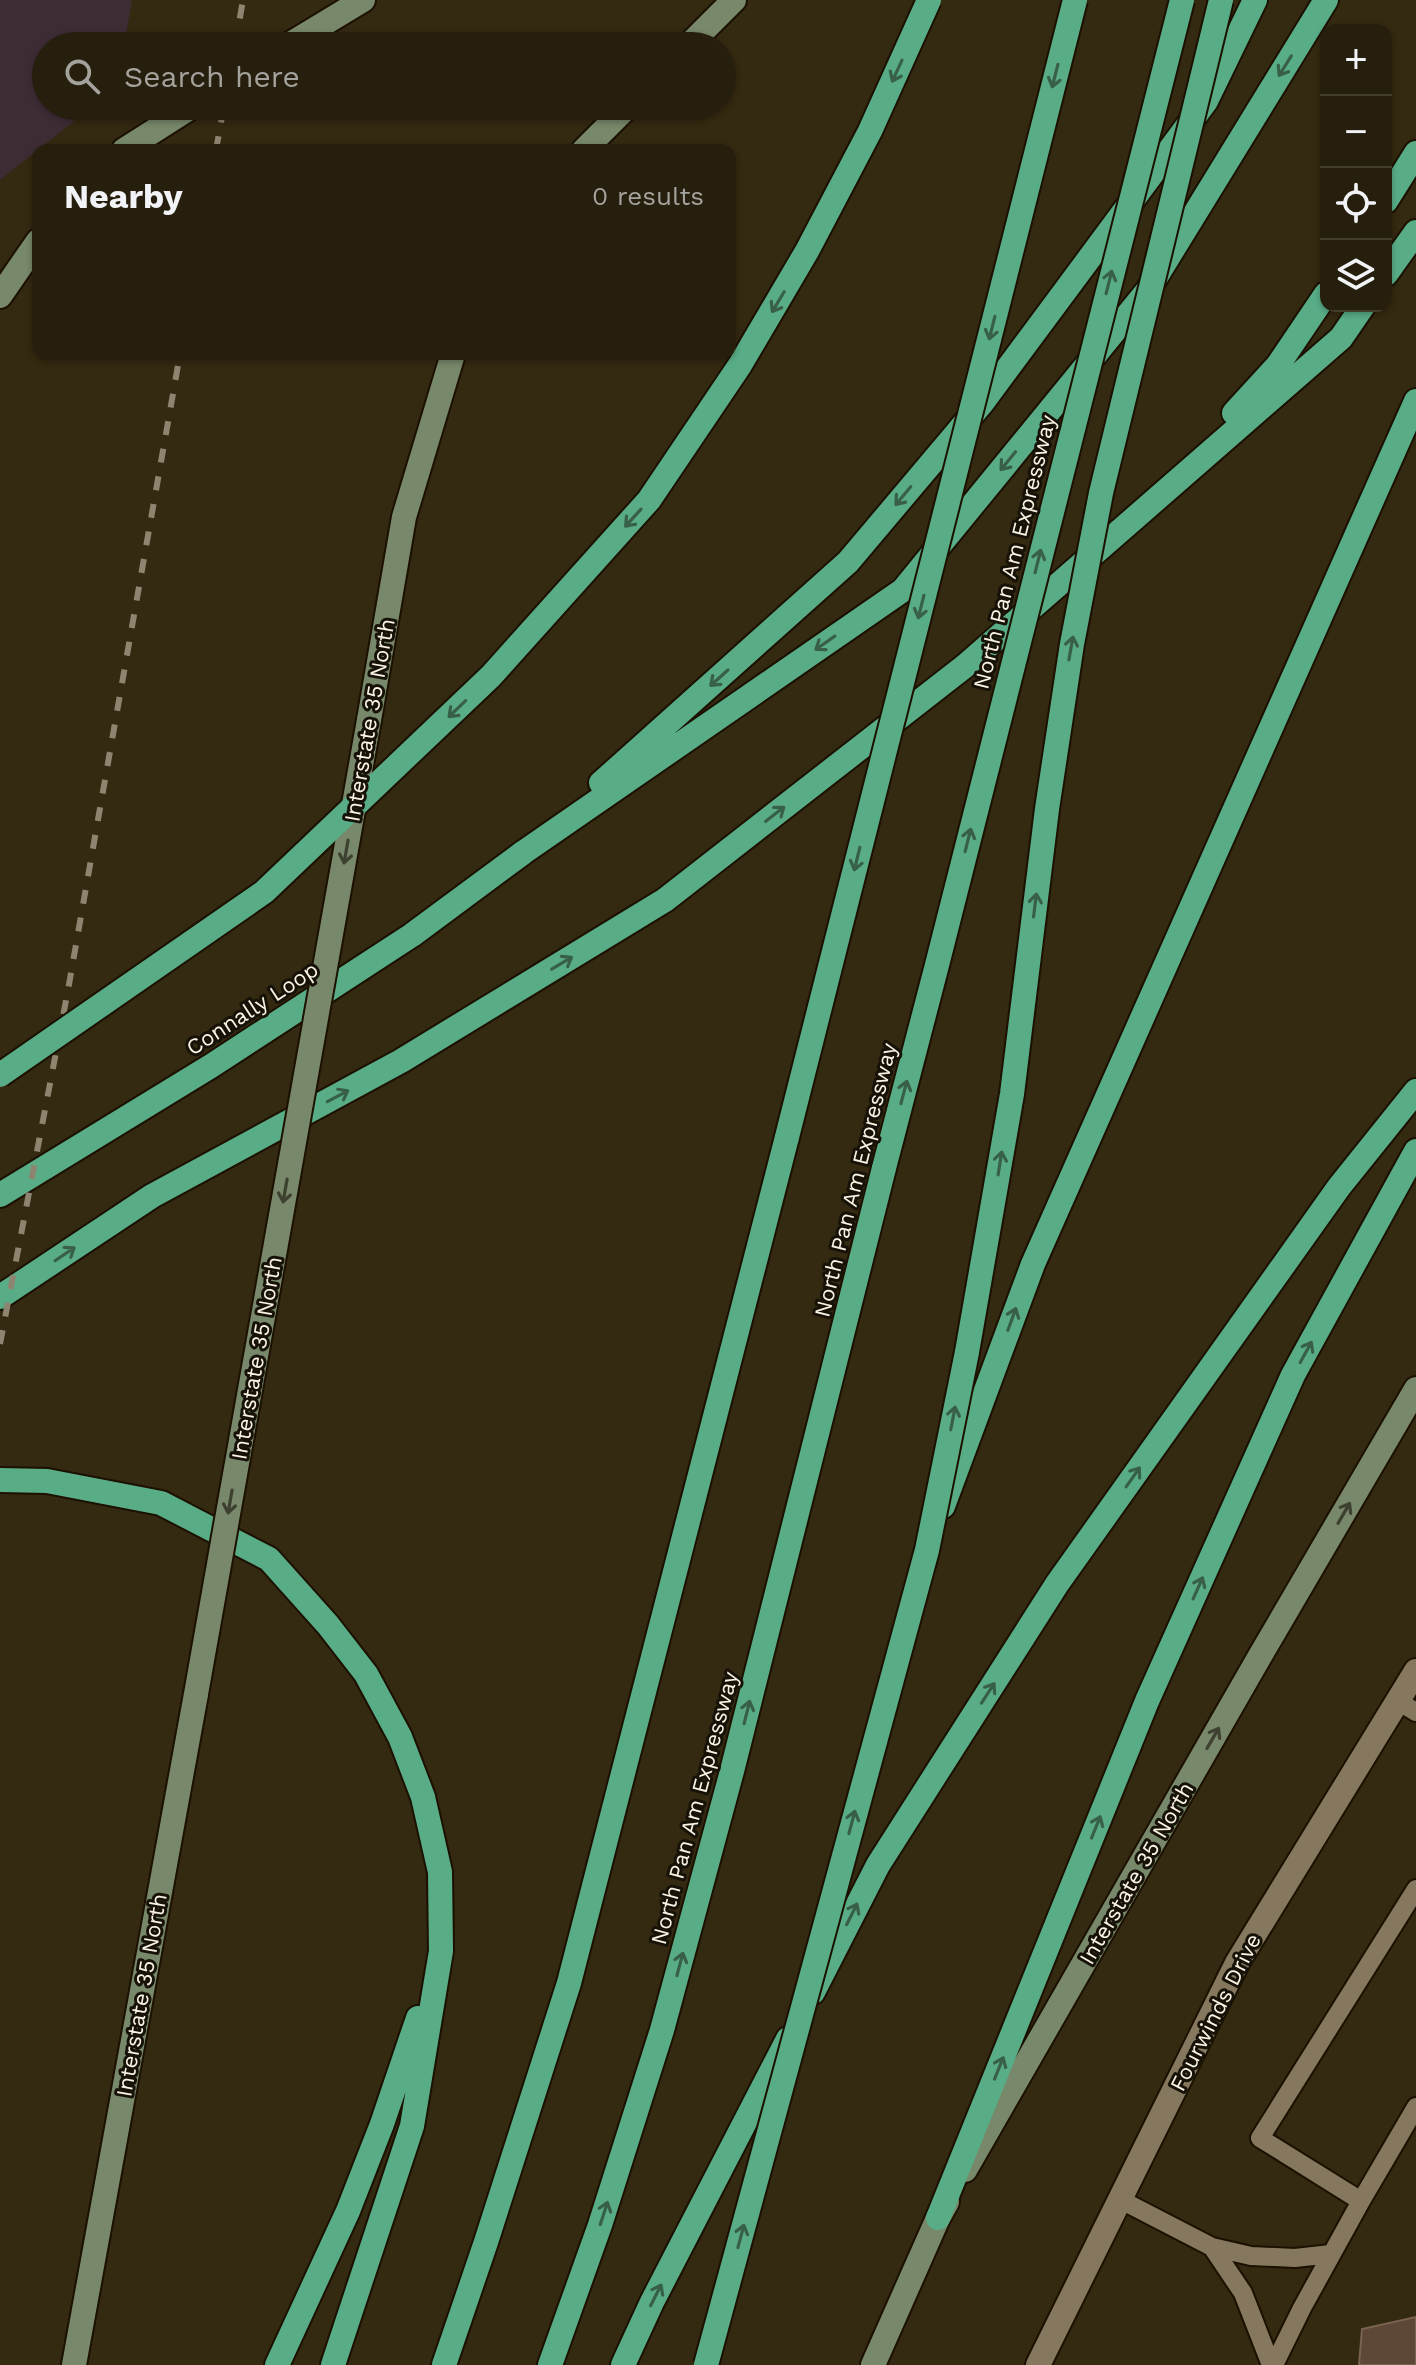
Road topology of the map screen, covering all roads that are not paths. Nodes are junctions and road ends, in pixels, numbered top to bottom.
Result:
1 (363, 0) edge
2 (734, 0) edge
3 (929, 0) edge
4 (1075, 0) edge
5 (1182, 0) edge
6 (1221, 0) edge
7 (1255, 0) edge
8 (1326, 0) edge
9 (310, 32) edge
10 (702, 32) edge
11 (171, 120) edge
12 (614, 120) edge
13 (133, 144) edge
14 (590, 144) edge
15 (1416, 153) edge
16 (1392, 191) edge
17 (1416, 232) edge
18 (32, 250) edge
19 (1392, 266) edge
20 (0, 296) edge
21 (1320, 303) edge
22 (1359, 312) edge
23 (451, 360) edge
24 (1416, 401) edge
25 (1163, 492) junction
26 (524, 852) junction
27 (211, 1066) junction
28 (0, 1075) edge
29 (1416, 1091) edge
30 (1416, 1151) edge
31 (0, 1183) edge
32 (0, 1195) edge
33 (0, 1297) edge
34 (1416, 1389) edge
35 (0, 1480) edge
36 (927, 1550) junction
37 (1416, 1671) edge
38 (1407, 1706) edge
39 (1416, 1889) edge
40 (441, 1951) junction
41 (1416, 2107) edge
42 (1121, 2200) junction
43 (1361, 2201) junction
44 (938, 2218) junction
45 (1212, 2247) junction
46 (1331, 2254) junction
47 (74, 2365) edge
48 (277, 2365) edge
49 (333, 2365) edge
50 (444, 2365) edge
51 (550, 2365) edge
52 (623, 2365) edge
53 (706, 2365) edge
54 (873, 2365) edge
55 (1038, 2365) edge
56 (1272, 2365) edge

1 - 9 main road
2 - 10 main road
3 -> 28 highway, bridge
4 -> 50 highway, bridge
51 -> 5 highway, North Pan Am Expressway, bridge
36 -> 6 highway, bridge
7 -> 26 highway
8 -> 26 highway
11 - 13 main road
12 - 14 main road
15 - 16 highway
17 - 19 highway
18 - 20 main road
21 - 25 highway
22 - 25 highway
23 -> 47 main road, Interstate 35 North, bridge
36 -> 24 highway, bridge
33 -> 25 highway
26 - 27 highway, Connally Loop
27 - 31 highway
27 - 32 highway, Connally Loop
52 -> 29 highway
44 -> 30 highway
44 -> 34 main road, Interstate 35 North
35 - 40 highway
53 -> 36 highway, bridge
37 - 38 street, Fourwinds Drive
38 - 42 street, Fourwinds Drive
39 - 43 lane
40 - 48 highway
40 - 49 highway
41 - 43 lane
42 - 45 lane
42 - 55 street, Fourwinds Drive
43 - 46 lane
44 - 54 main road, Interstate 35 North
45 - 46 lane
45 - 56 lane
46 - 56 lane

